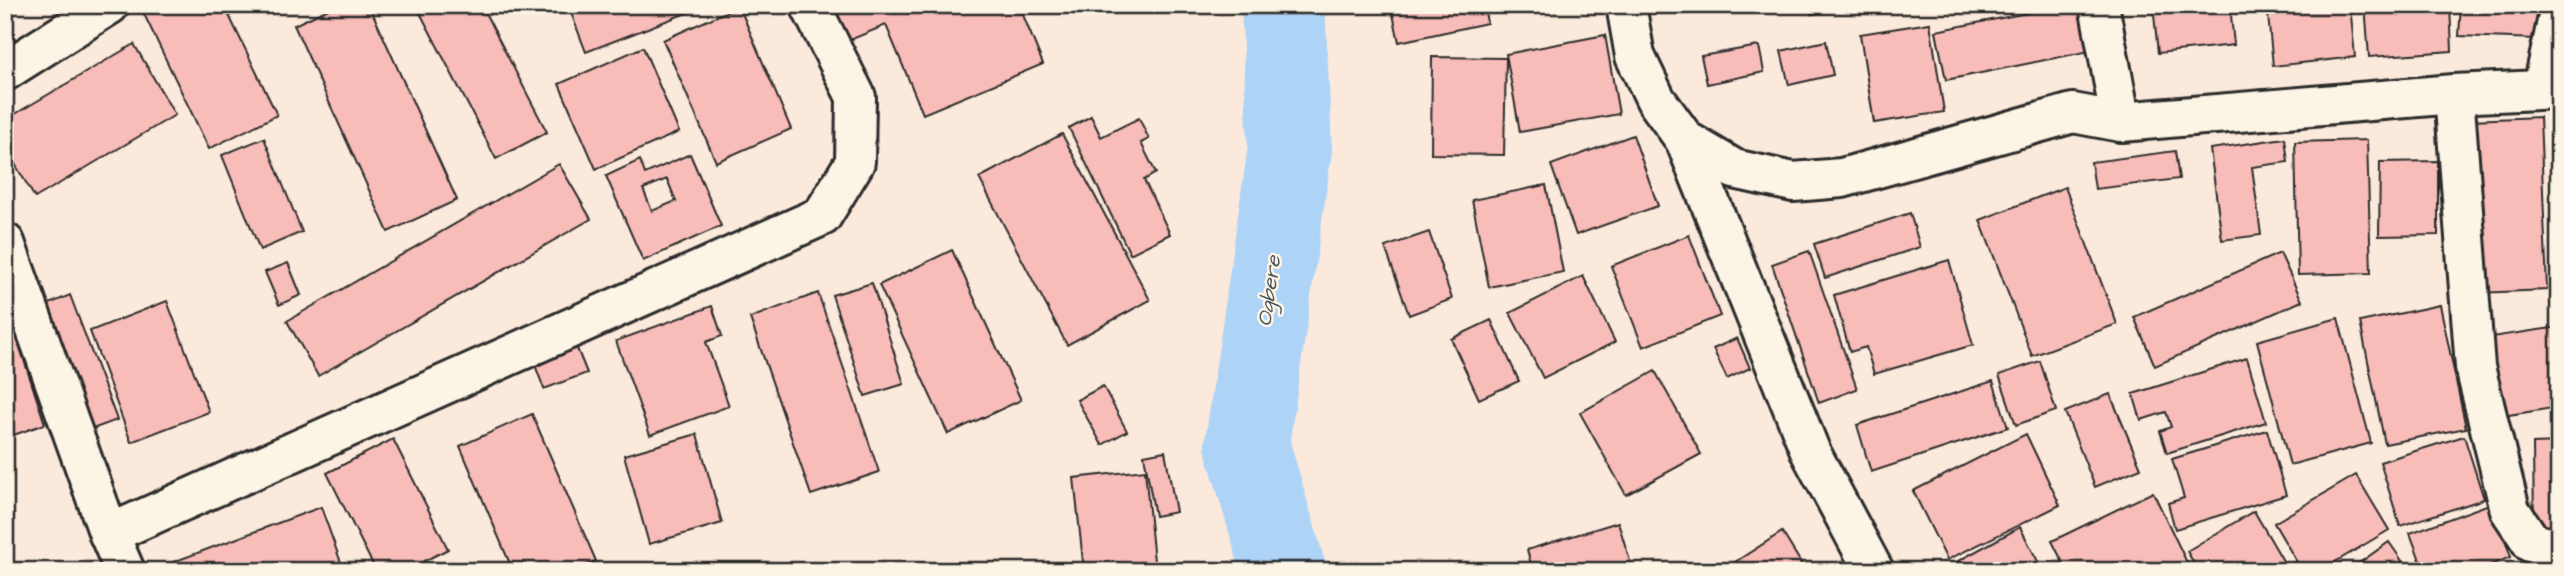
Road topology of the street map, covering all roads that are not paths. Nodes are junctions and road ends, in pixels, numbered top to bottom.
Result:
1 (109, 5) edge
2 (810, 5) edge
3 (1626, 5) edge
4 (2099, 5) edge
5 (2559, 12) edge
6 (5, 71) edge
7 (2551, 88) edge
8 (2454, 94) junction
9 (2120, 122) junction
10 (1685, 140) junction
11 (5, 243) edge
12 (109, 534) junction
13 (2559, 550) edge
14 (125, 571) edge
15 (1874, 571) edge

1 - 6 street
2 - 12 street
3 - 10 street
4 - 9 street
5 - 7 street
7 - 8 street
8 - 9 street
8 - 13 street
9 - 10 street
10 - 15 street
11 - 12 street
12 - 14 street

